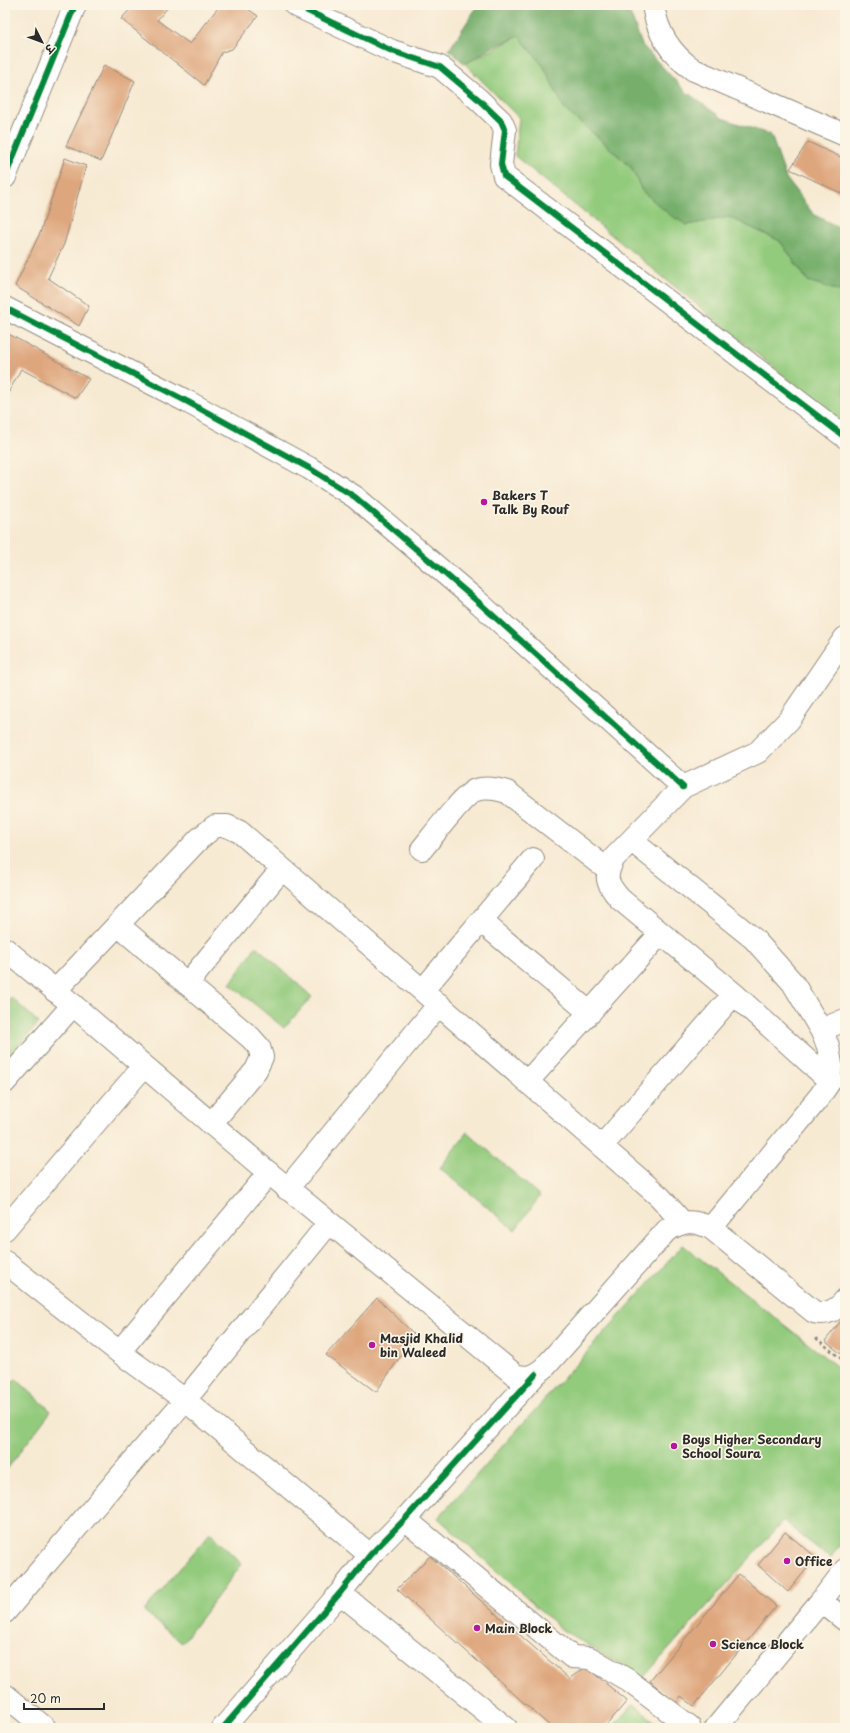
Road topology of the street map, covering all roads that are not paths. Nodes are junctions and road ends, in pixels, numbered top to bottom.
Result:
1 (75, 5) edge
2 (295, 5) edge
3 (653, 5) edge
4 (845, 135) edge
5 (5, 177) edge
6 (5, 308) edge
7 (845, 438) edge
8 (844, 641) edge
9 (682, 787) junction
10 (632, 841) junction
11 (422, 849) dead end
12 (533, 859) dead end
13 (282, 869) junction
14 (608, 875) junction
15 (481, 921) junction
16 (118, 925) junction
17 (661, 933) junction
18 (5, 949) edge
19 (187, 984) junction
20 (55, 990) junction
21 (734, 994) junction
22 (431, 997) junction
23 (73, 1005) junction
24 (590, 1013) junction
25 (845, 1020) edge
26 (821, 1030) junction
27 (143, 1067) junction
28 (528, 1081) junction
29 (830, 1081) junction
30 (5, 1082) edge
31 (211, 1124) junction
32 (602, 1146) junction
33 (269, 1173) junction
34 (287, 1188) junction
35 (682, 1222) junction
36 (329, 1223) junction
37 (711, 1228) junction
38 (5, 1229) edge
39 (5, 1262) edge
40 (845, 1300) edge
41 (119, 1352) junction
42 (536, 1374) junction
43 (185, 1400) junction
44 (405, 1519) junction
45 (370, 1555) junction
46 (845, 1570) edge
47 (340, 1593) junction
48 (821, 1601) junction
49 (5, 1612) edge
50 (845, 1620) edge
51 (5, 1695) edge
52 (689, 1726) dead end
53 (45, 1728) edge
54 (223, 1728) edge
55 (506, 1728) edge
56 (716, 1728) edge

1 - 5 main road
2 - 7 main road
3 - 4 main road
6 - 9 main road
8 - 9 main road
9 - 10 main road
10 - 14 main road
10 - 26 main road
11 - 14 main road
12 - 15 main road
13 - 16 main road
13 - 19 main road
13 - 22 main road
14 - 17 main road
15 - 22 main road
15 - 24 main road
16 - 19 main road
16 - 20 main road
17 - 21 main road
17 - 24 main road
18 - 20 main road
19 - 31 main road
20 - 23 main road
21 - 29 main road
21 - 32 main road
22 - 28 main road
22 - 34 main road
23 - 27 main road
23 - 30 main road
24 - 28 main road
25 - 26 main road
26 - 29 main road
27 - 31 main road
27 - 38 main road
28 - 32 main road
29 - 37 main road
31 - 33 main road
32 - 35 main road
33 - 34 main road
33 - 41 main road
34 - 36 main road
35 - 37 main road
35 - 42 main road
36 - 42 main road
36 - 43 main road
37 - 40 main road
39 - 41 main road
41 - 43 main road
42 - 44 main road
43 - 45 main road
43 - 49 main road
44 - 45 main road
44 - 52 main road
45 - 47 main road
46 - 48 main road
47 - 54 main road
47 - 55 main road
48 - 50 main road
48 - 56 main road
51 - 53 main road

